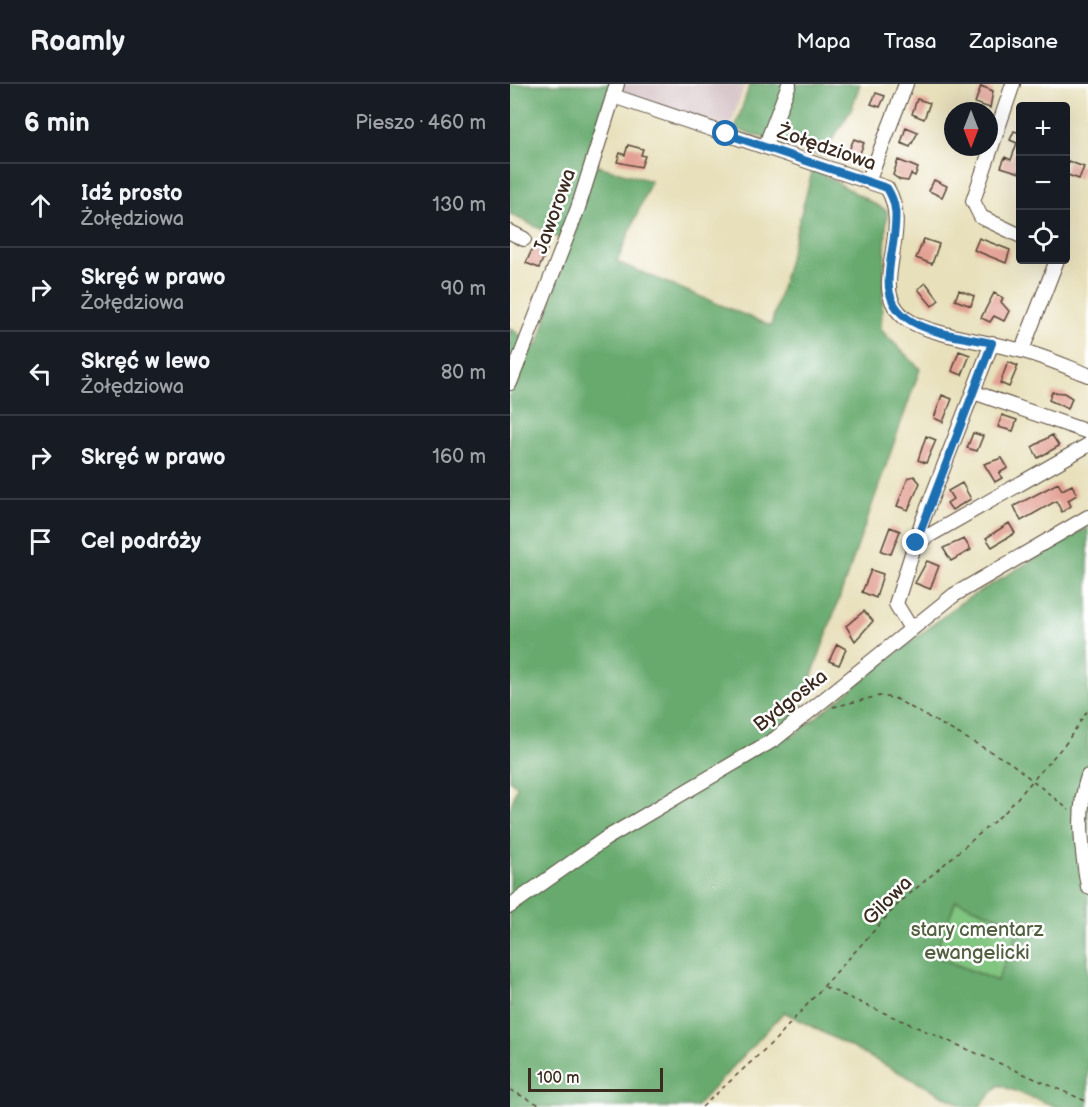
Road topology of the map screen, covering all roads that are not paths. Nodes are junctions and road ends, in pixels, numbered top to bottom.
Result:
1 (789, 84) edge
2 (906, 84) edge
3 (1013, 84) edge
4 (615, 90) edge
5 (765, 147) junction
6 (868, 182) junction
7 (510, 232) edge
8 (1016, 234) edge
9 (524, 239) dead end
10 (1055, 264) edge
11 (992, 343) junction
12 (1022, 350) junction
13 (1088, 375) edge
14 (510, 383) edge
15 (974, 392) junction
16 (1088, 432) edge
17 (1088, 445) edge
18 (1088, 517) edge
19 (916, 543) junction
20 (910, 627) junction
21 (1088, 776) edge
22 (1088, 887) edge
23 (510, 906) edge

1 - 5 street
2 - 6 street
3 - 8 street
4 - 5 street, Żołędziowa
4 - 14 street, Jaworowa
5 - 6 street, Żołędziowa
6 - 11 street, Żołędziowa
7 - 9 street
10 - 12 street
11 - 12 street, Żołędziowa
11 - 15 street
12 - 13 street, Żołędziowa
15 - 16 street
15 - 19 street
17 - 19 street
18 - 20 street, Bydgoska
19 - 20 street
20 - 23 street, Bydgoska
21 - 22 street

